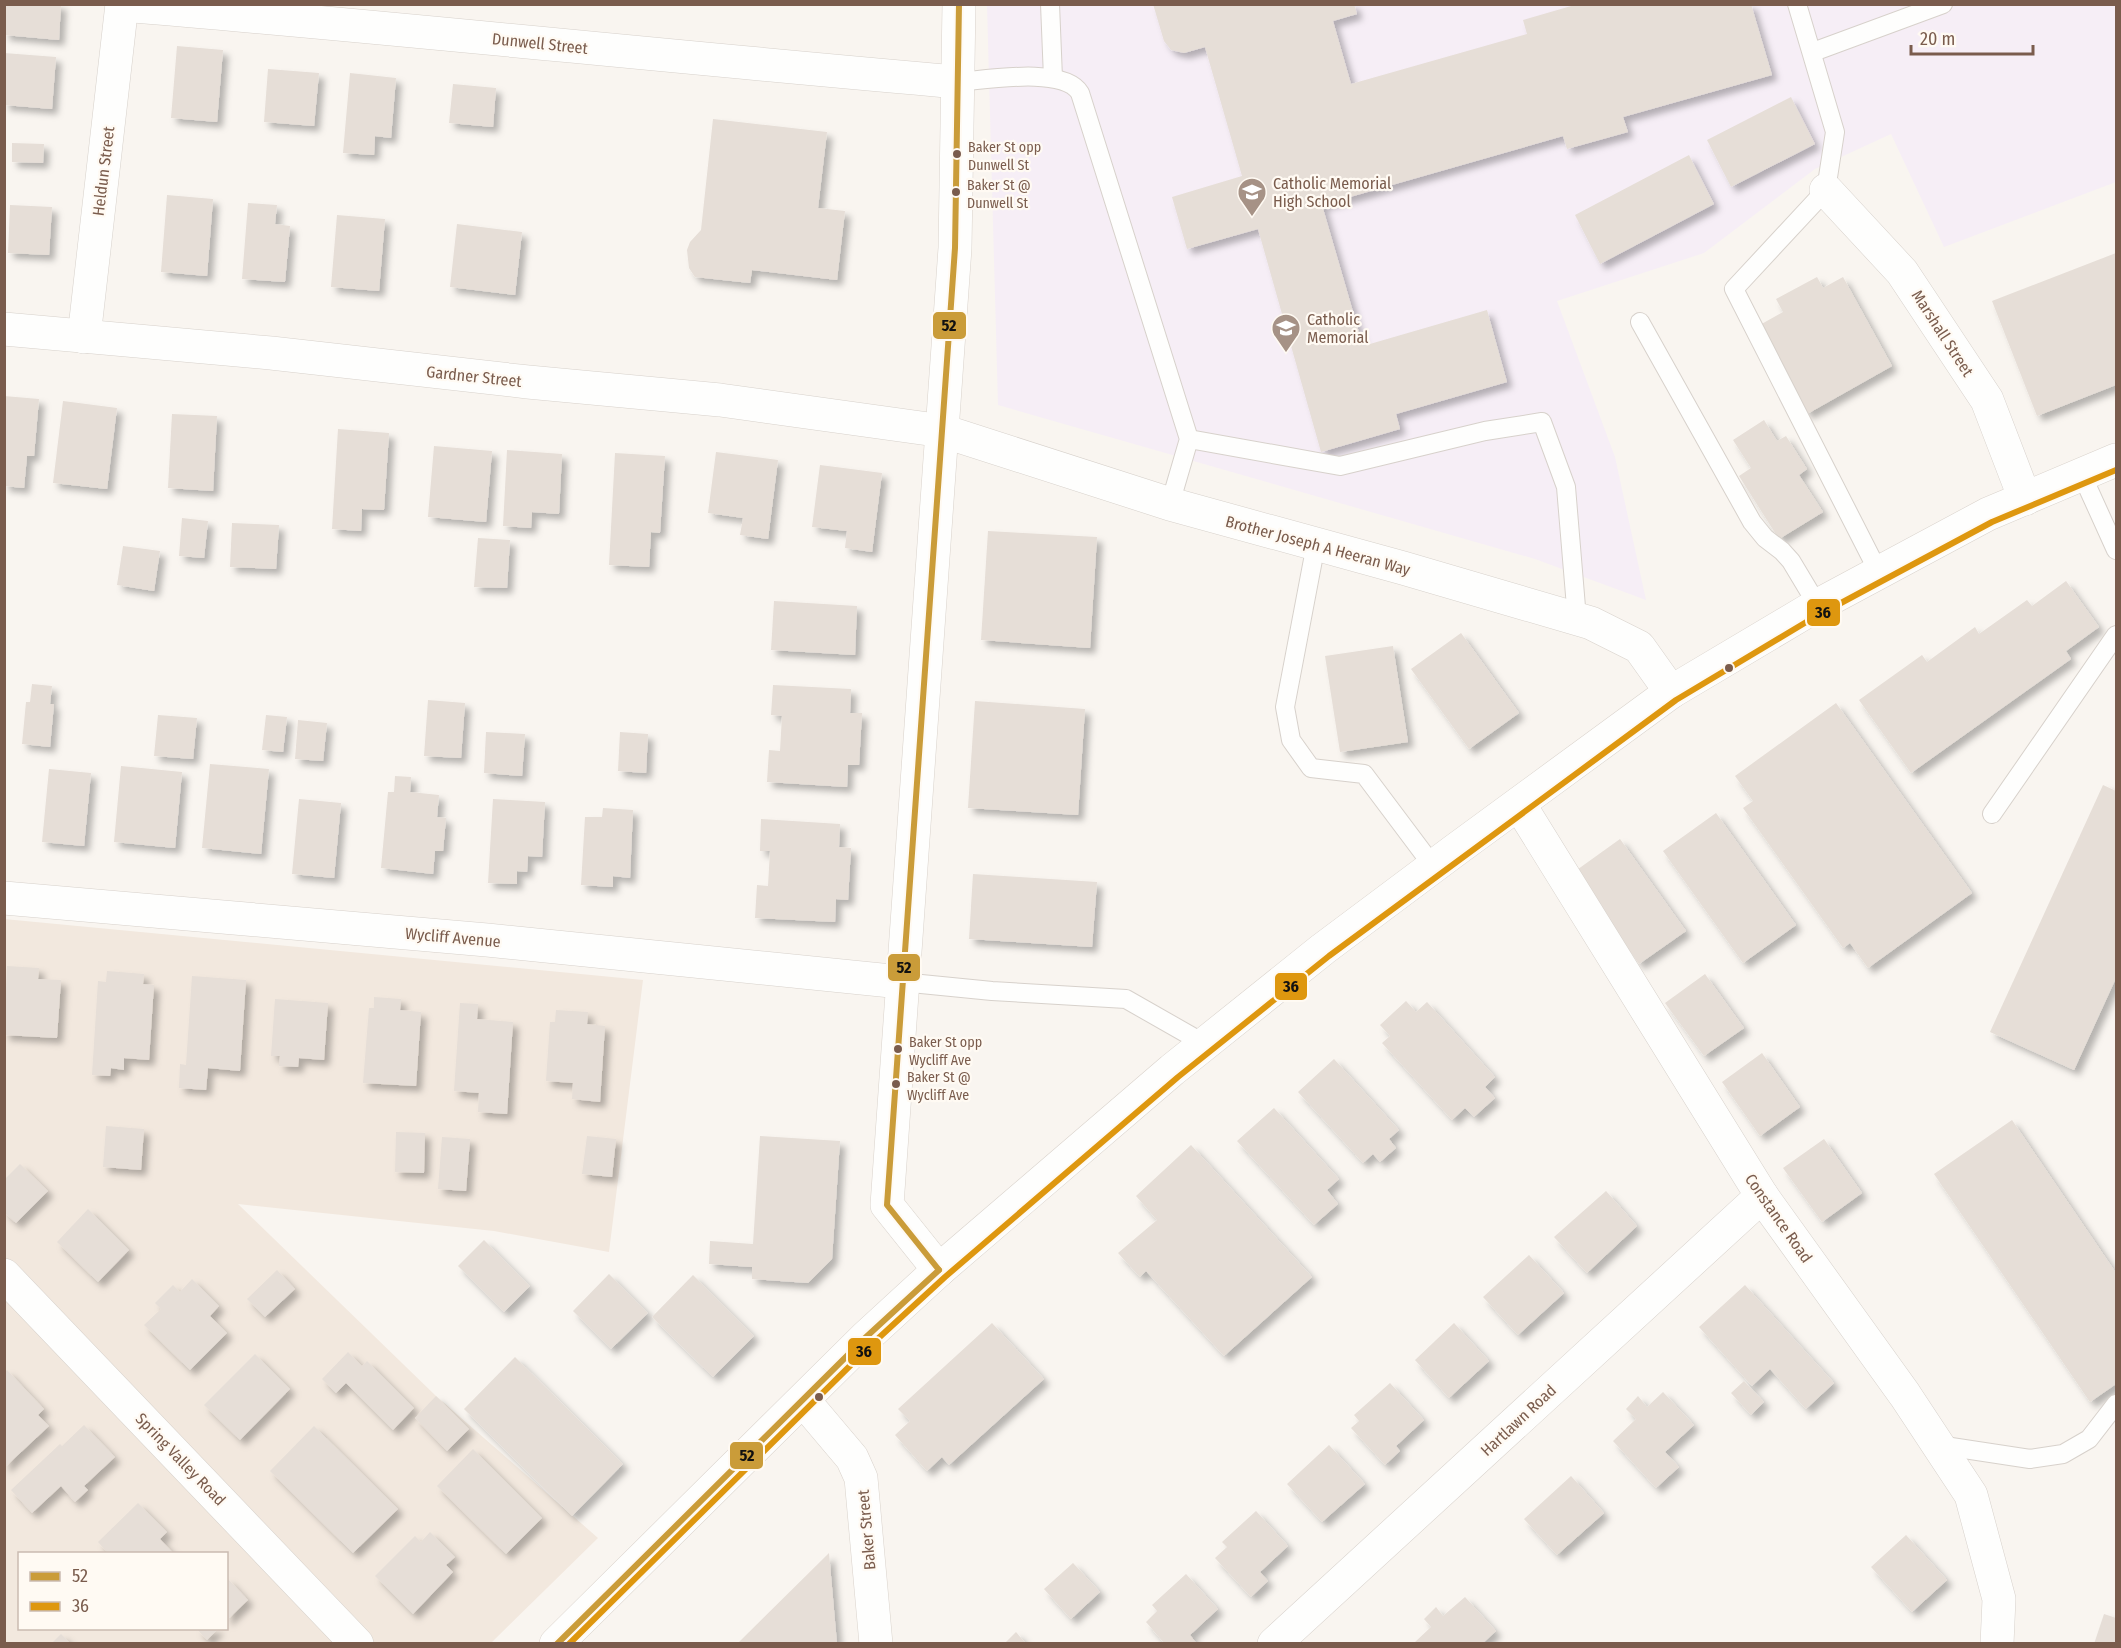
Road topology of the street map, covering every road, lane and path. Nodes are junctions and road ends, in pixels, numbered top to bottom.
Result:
1 (959, 4) edge
2 (1050, 4) edge
3 (1797, 4) edge
4 (1944, 4) edge
5 (122, 5) edge
6 (1813, 52) junction
7 (1053, 78) junction
8 (958, 82) junction
9 (1826, 190) junction
10 (1640, 322) dead end
11 (4, 329) edge
12 (84, 337) junction
13 (943, 430) junction
14 (1189, 439) junction
15 (2116, 460) edge
16 (2082, 475) junction
17 (2025, 499) junction
18 (1170, 504) junction
19 (1316, 544) junction
20 (2116, 550) edge
21 (1879, 573) junction
22 (1818, 606) junction
23 (1577, 619) junction
24 (2116, 636) edge
25 (1671, 692) junction
26 (1519, 804) junction
27 (1992, 814) dead end
28 (1433, 866) junction
29 (4, 898) edge
30 (902, 982) junction
31 (1205, 1044) junction
32 (1762, 1196) junction
33 (939, 1270) junction
34 (4, 1275) edge
35 (803, 1400) junction
36 (2116, 1404) edge
37 (1938, 1445) junction
38 (357, 1644) edge
39 (556, 1644) edge
40 (876, 1644) edge
41 (1274, 1644) edge
42 (1997, 1644) edge

1 - 8 street
2 - 7 lane
3 - 6 lane
4 - 6 lane
5 - 8 street, Dunwell Street
5 - 12 street, Heldun Street
6 - 9 lane
7 - 8 lane
7 - 14 lane
8 - 13 street
9 - 17 street, Marshall Street
9 - 21 lane
10 - 22 lane
11 - 12 street, Gardner Street
12 - 13 street, Gardner Street
13 - 18 street, Brother Joseph A Heeran Way
13 - 30 street
14 - 18 lane
14 - 23 lane
15 - 16 street
16 - 17 street
16 - 20 lane
17 - 21 street
18 - 19 street, Brother Joseph A Heeran Way
19 - 23 street, Brother Joseph A Heeran Way
19 - 28 lane
21 - 22 street
22 - 25 street
23 - 25 street, Brother Joseph A Heeran Way
24 - 27 lane
25 - 26 street
26 - 28 street
26 - 32 street, Constance Road
28 - 31 street
29 - 30 street, Wycliff Avenue
30 - 31 lane
30 - 33 street
31 - 33 street
32 - 37 street, Constance Road
32 - 41 street, Hartlawn Road
33 - 35 street
34 - 38 street, Spring Valley Road
35 - 39 street
35 - 40 street, Baker Street
36 - 37 lane
37 - 42 street, Constance Road

